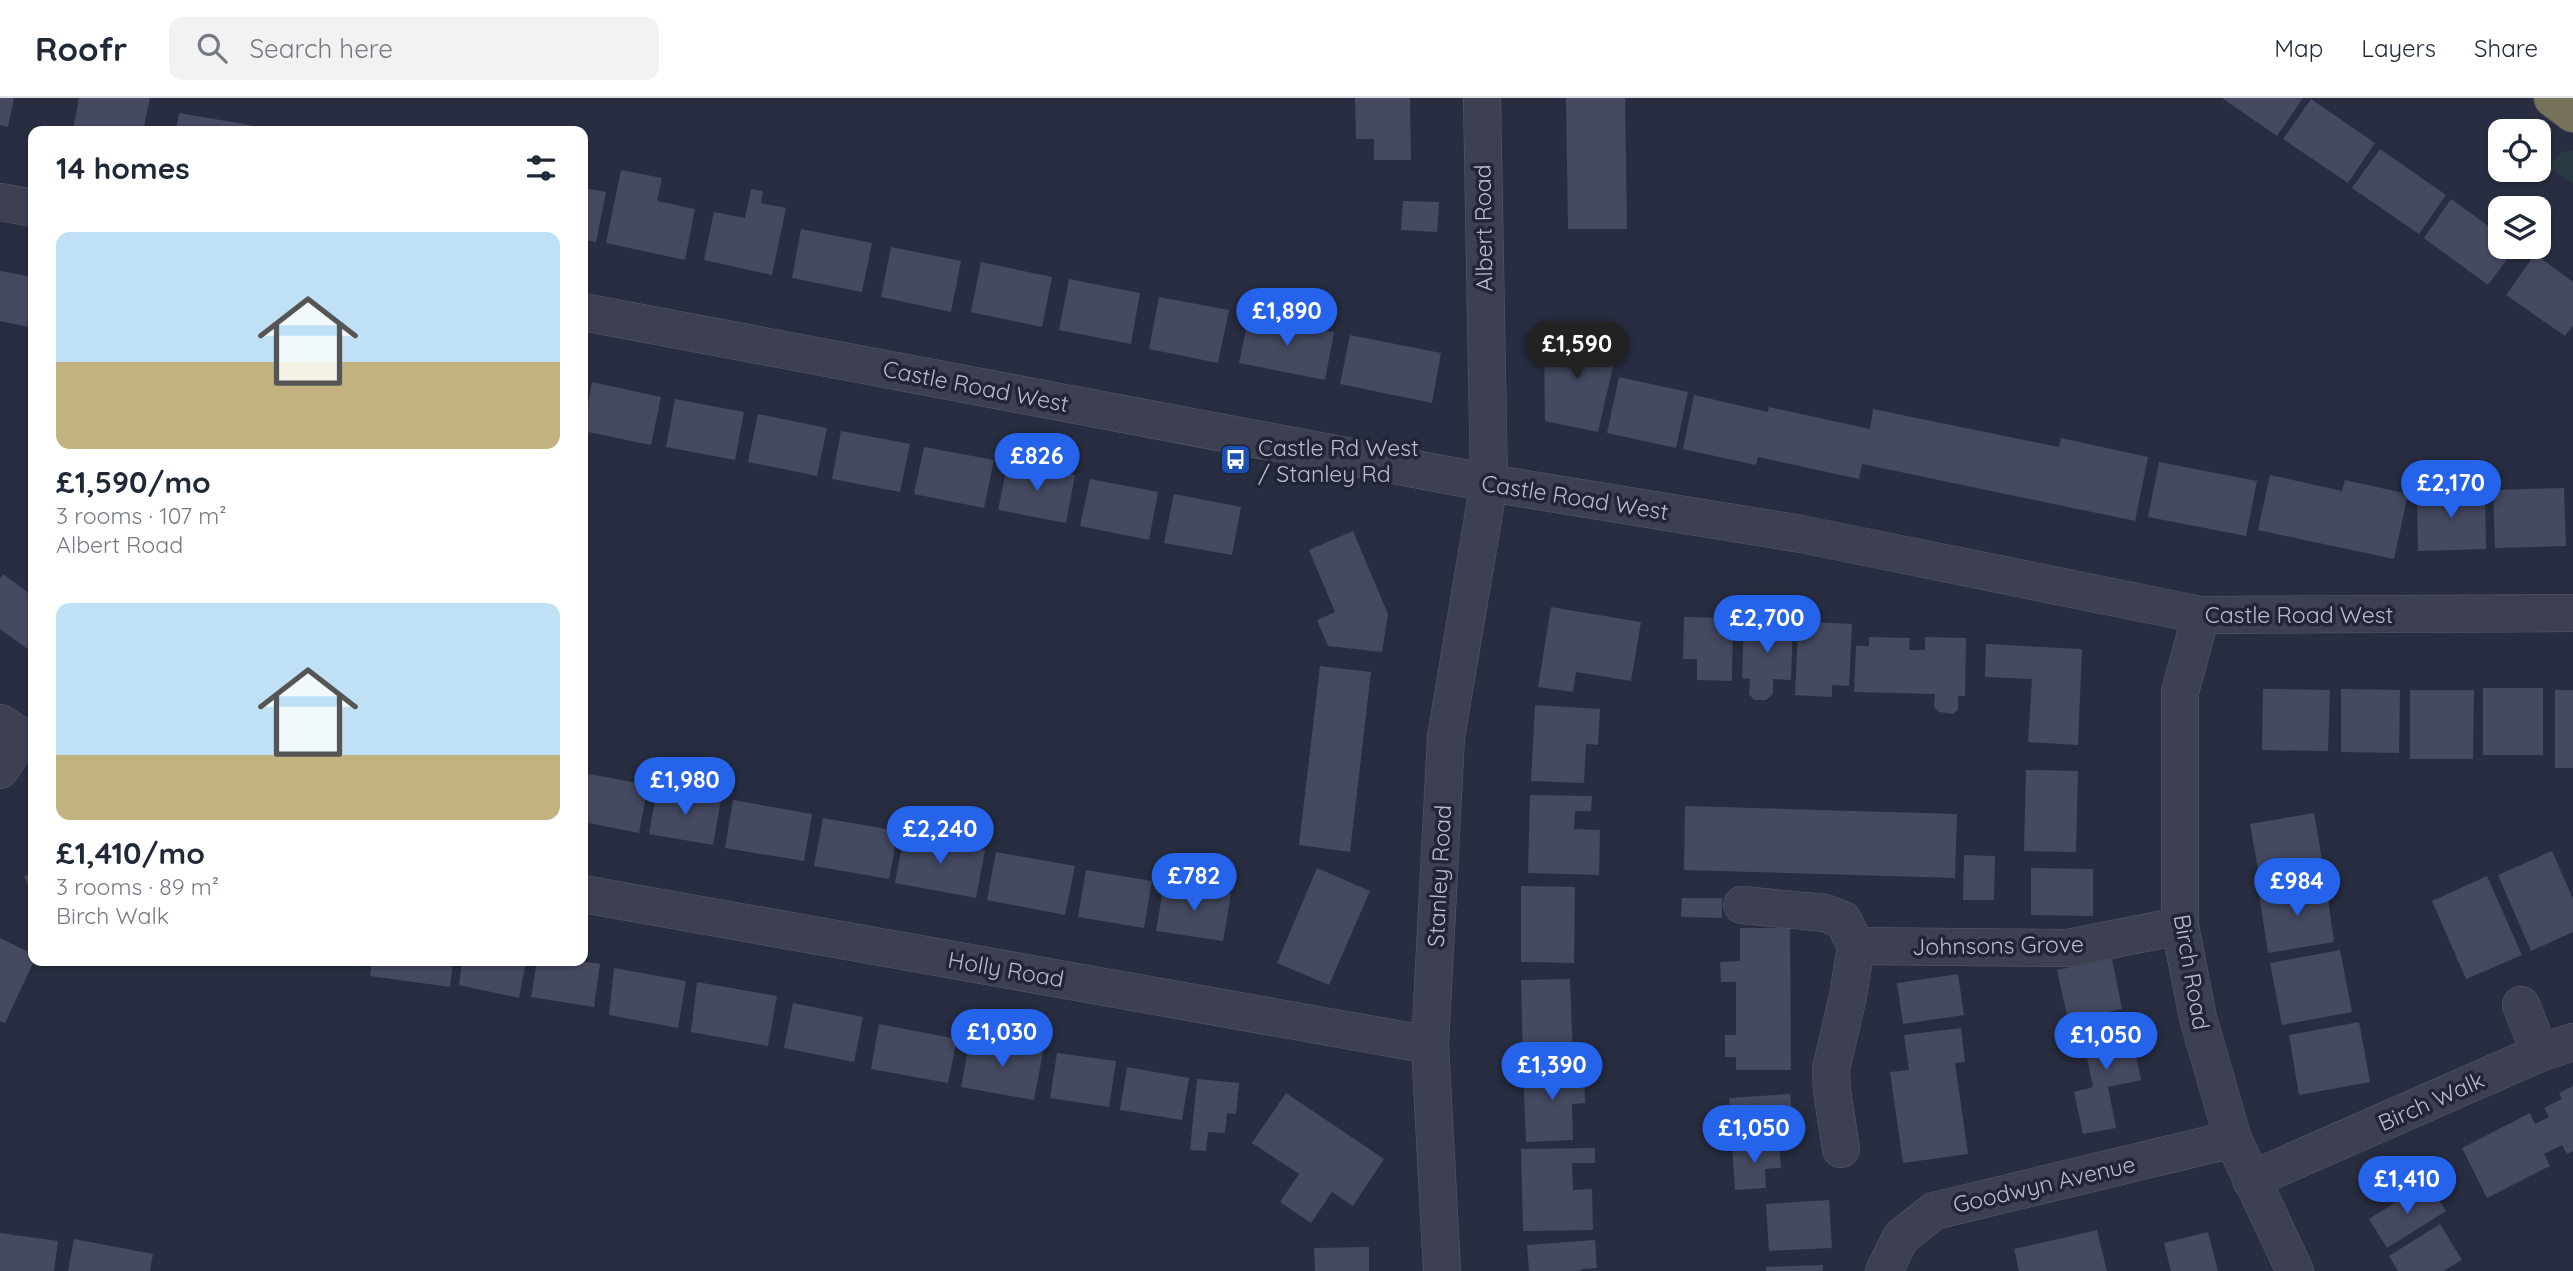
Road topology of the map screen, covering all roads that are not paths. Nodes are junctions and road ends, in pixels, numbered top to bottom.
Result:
1 (1482, 98) edge
2 (2553, 98) edge
3 (2573, 113) edge
4 (0, 202) edge
5 (28, 207) edge
6 (588, 313) edge
7 (1489, 483) junction
8 (2573, 613) edge
9 (2201, 615) junction
10 (18, 735) edge
11 (0, 770) edge
12 (588, 895) edge
13 (1742, 905) dead end
14 (2180, 926) junction
15 (1856, 946) junction
16 (2521, 1006) dead end
17 (1430, 1045) junction
18 (2557, 1048) edge
19 (2233, 1139) junction
20 (1841, 1149) dead end
21 (2251, 1180) junction
22 (1442, 1271) edge
23 (1884, 1271) edge
24 (2295, 1271) edge

1 - 7 street, Albert Road
2 - 3 highway
4 - 5 street
6 - 7 street, Castle Road West
7 - 9 street, Castle Road West
7 - 17 street, Stanley Road
8 - 9 street, Castle Road West
9 - 14 street, Birch Road
10 - 11 street
12 - 17 street, Holly Road
13 - 15 street
14 - 15 street, Johnsons Grove
14 - 19 street, Birch Road
15 - 20 street
16 - 18 street
17 - 22 street, Stanley Road
18 - 21 street, Birch Walk
19 - 21 street, Birch Road
19 - 23 street, Goodwyn Avenue
21 - 24 street, Birch Road

